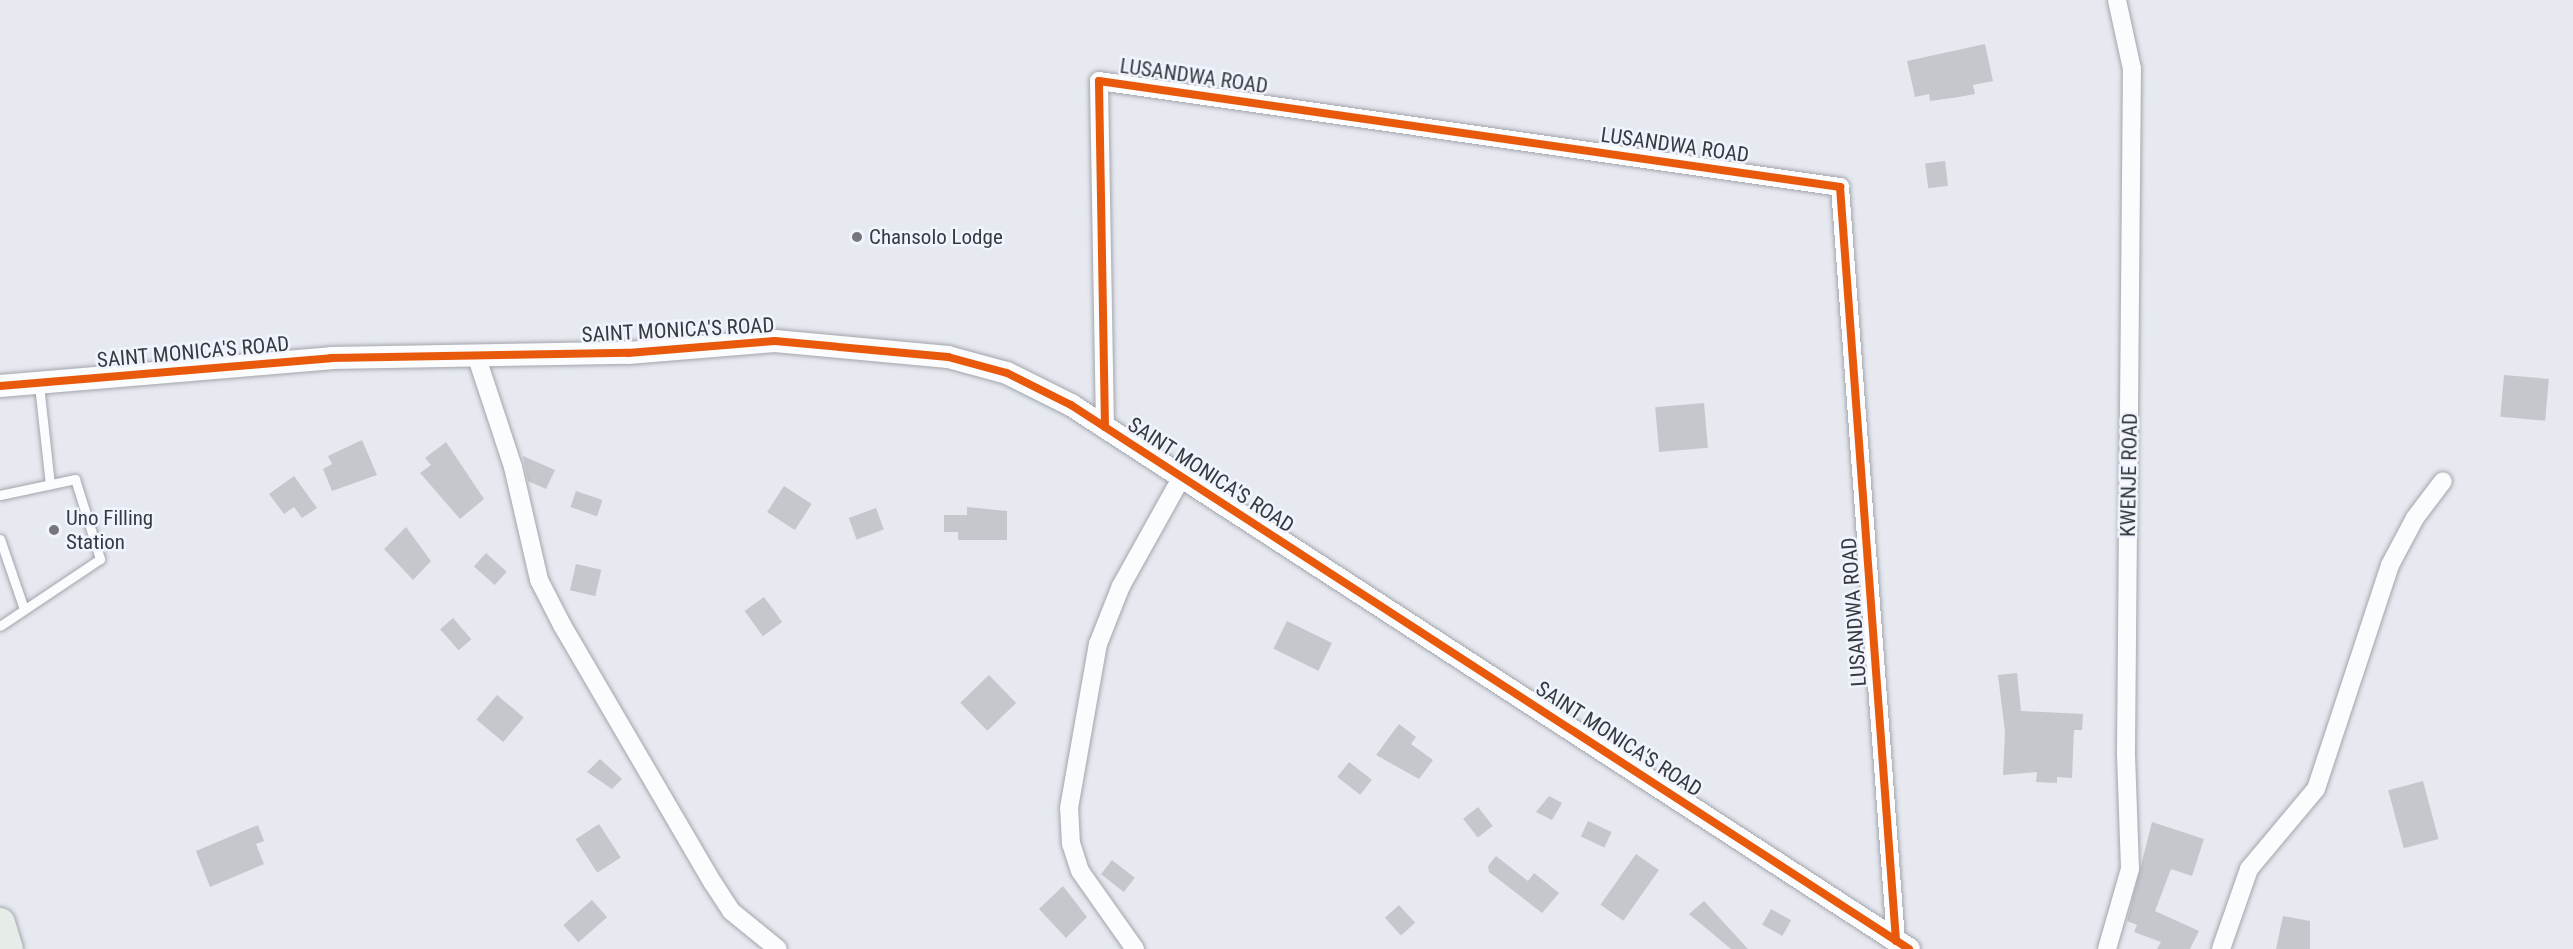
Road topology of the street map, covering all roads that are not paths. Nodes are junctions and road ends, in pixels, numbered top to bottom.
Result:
1 (2118, 0) edge
2 (476, 356) junction
3 (39, 385) junction
4 (0, 386) edge
5 (1105, 427) junction
6 (1181, 478) junction
7 (2443, 482) dead end
8 (50, 484) junction
9 (0, 495) edge
10 (0, 539) edge
11 (24, 609) junction
12 (0, 626) edge
13 (0, 923) edge
14 (1902, 945) edge
15 (8, 949) edge
16 (778, 949) edge
17 (1135, 949) edge
18 (2107, 949) edge
19 (2221, 949) edge

1 - 18 street, KWENJE ROAD
2 - 3 street, SAINT MONICA'S ROAD
2 - 5 street, SAINT MONICA'S ROAD
2 - 16 street
3 - 4 street, SAINT MONICA'S ROAD
3 - 8 lane
5 - 6 street, SAINT MONICA'S ROAD
5 - 14 street, LUSANDWA ROAD
6 - 14 street, SAINT MONICA'S ROAD
6 - 17 street
7 - 19 street
8 - 9 lane
8 - 11 lane
10 - 11 lane
11 - 12 lane
13 - 15 highway

